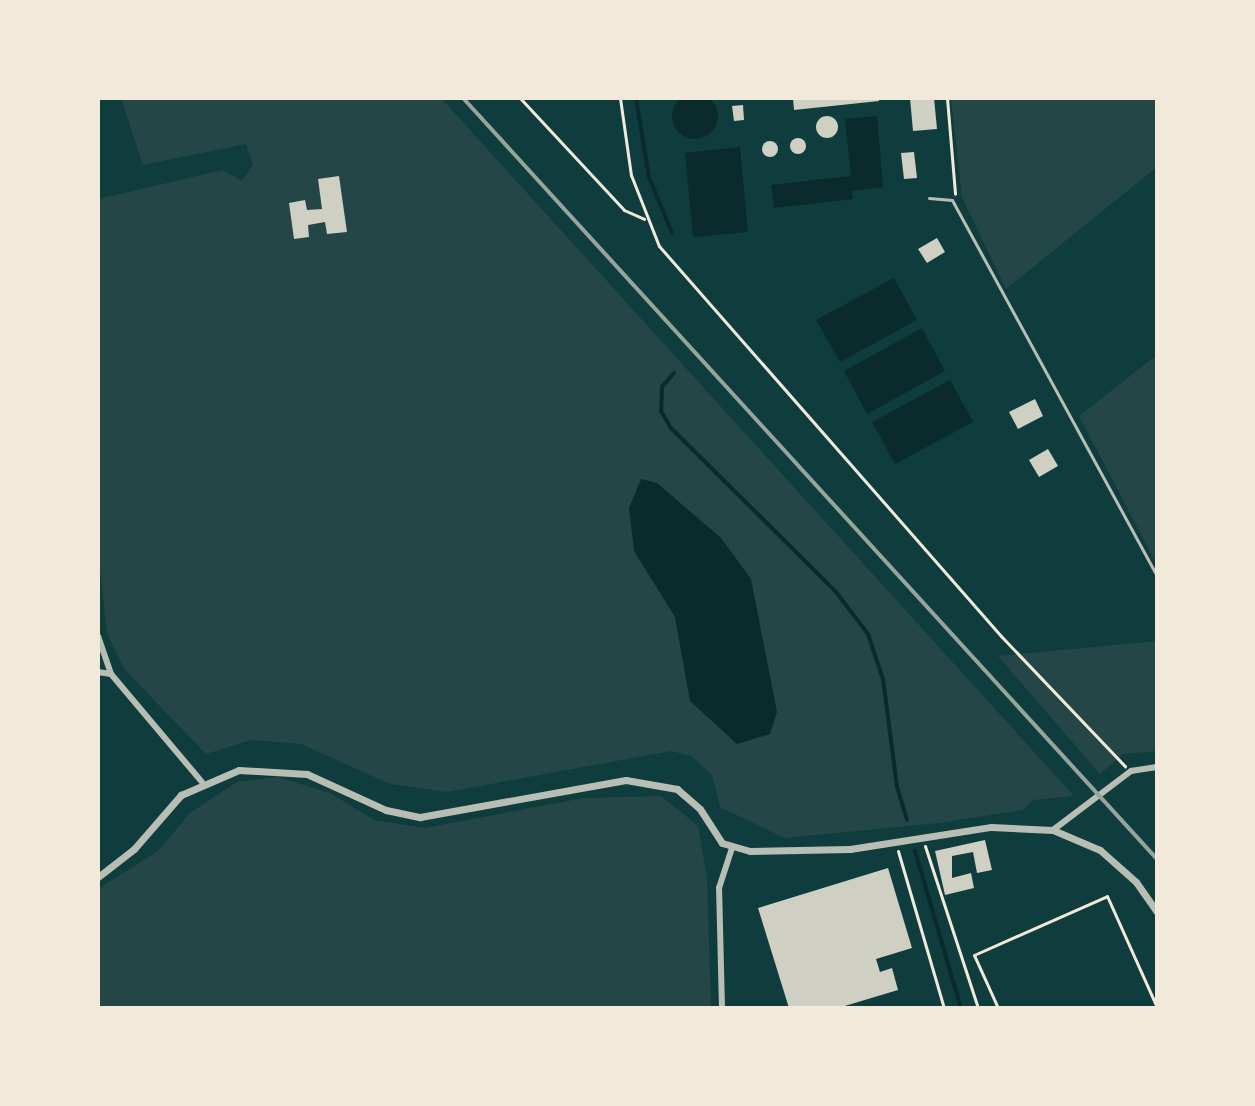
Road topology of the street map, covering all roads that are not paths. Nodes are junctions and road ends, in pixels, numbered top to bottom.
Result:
1 (929, 198) dead end
2 (1157, 576) edge
3 (98, 636) edge
4 (98, 672) edge
5 (111, 674) junction
6 (1157, 767) edge
7 (202, 782) junction
8 (1053, 830) junction
9 (732, 848) junction
10 (98, 877) edge
11 (1157, 912) edge
12 (722, 1008) edge

1 - 2 lane
3 - 5 street
4 - 5 street
5 - 7 street
6 - 8 street
7 - 9 street
7 - 10 street
8 - 9 street
8 - 11 street
9 - 12 street

